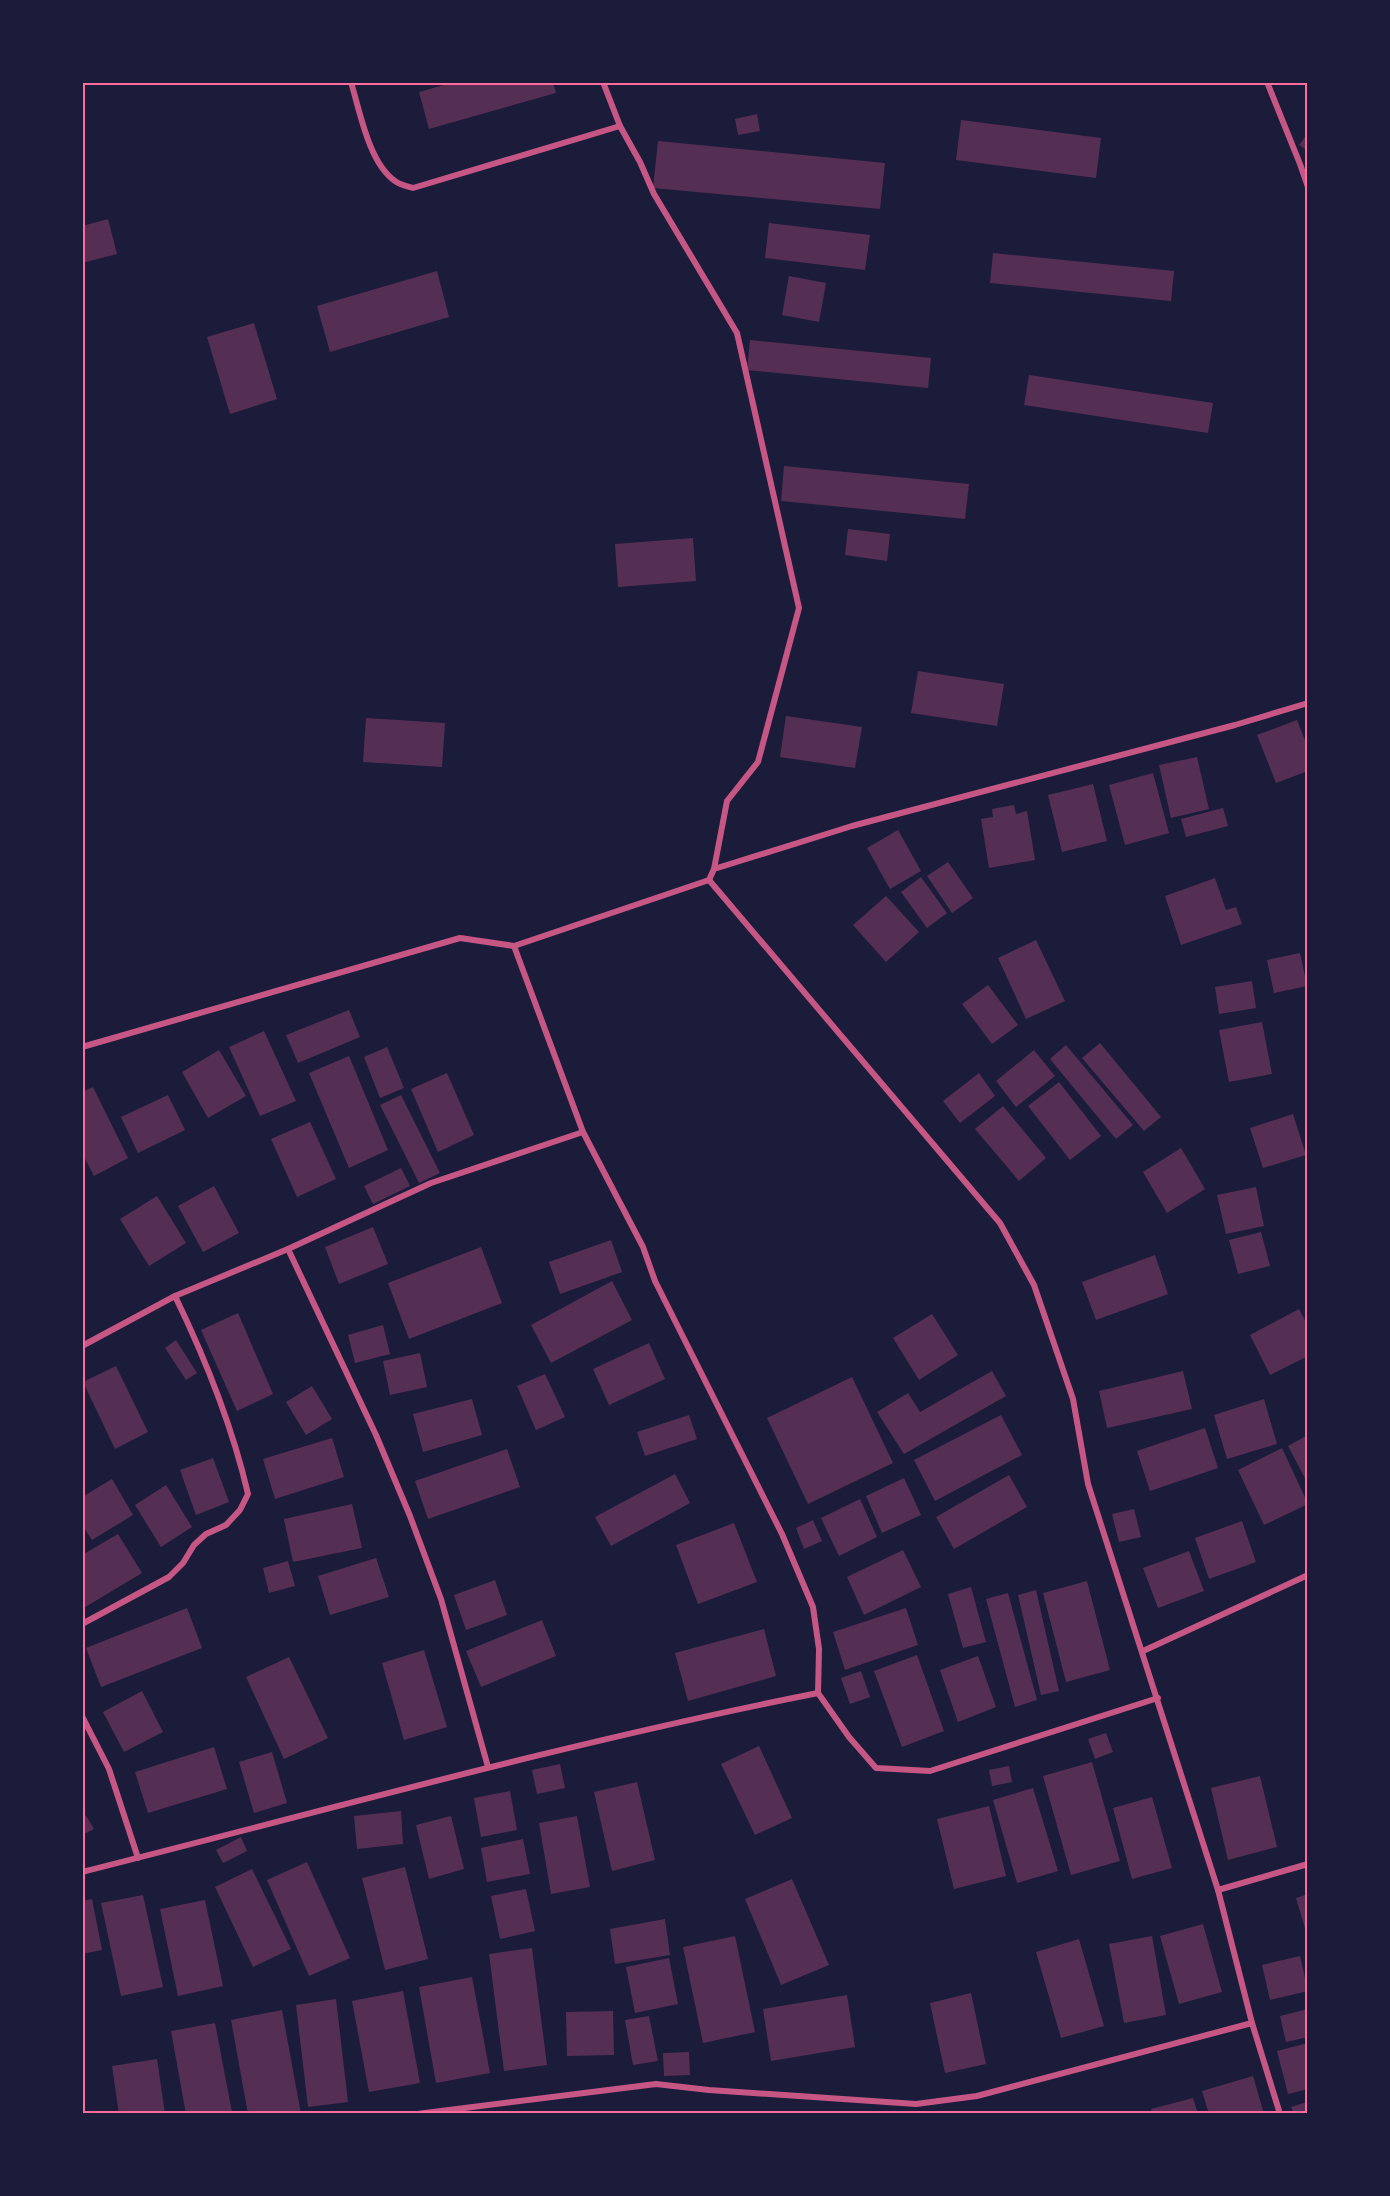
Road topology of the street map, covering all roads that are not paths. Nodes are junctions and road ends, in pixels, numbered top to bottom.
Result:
1 (351, 82) edge
2 (603, 82) edge
3 (1267, 82) edge
4 (620, 126) junction
5 (1308, 188) edge
6 (1308, 703) edge
7 (714, 869) junction
8 (709, 880) junction
9 (514, 946) junction
10 (82, 1047) edge
11 (583, 1132) junction
12 (288, 1249) junction
13 (175, 1296) junction
14 (82, 1346) edge
15 (1308, 1575) edge
16 (82, 1624) edge
17 (1143, 1651) junction
18 (818, 1693) junction
19 (1158, 1698) junction
20 (82, 1716) edge
21 (488, 1767) junction
22 (138, 1858) junction
23 (1308, 1864) edge
24 (82, 1872) edge
25 (1218, 1890) junction
26 (1252, 2023) junction
27 (417, 2114) edge
28 (1280, 2114) edge

1 - 4 street
2 - 4 street
3 - 5 street
4 - 7 street
6 - 7 street
7 - 8 street
8 - 9 street
8 - 17 street
9 - 10 street
9 - 11 street
11 - 12 street
11 - 18 street
12 - 13 street
12 - 21 street
13 - 14 street
13 - 16 street
15 - 17 street
17 - 19 street
18 - 19 street
18 - 21 street
19 - 25 street
20 - 22 street
21 - 22 street
22 - 24 street
23 - 25 street
25 - 26 street
26 - 27 street
26 - 28 street

